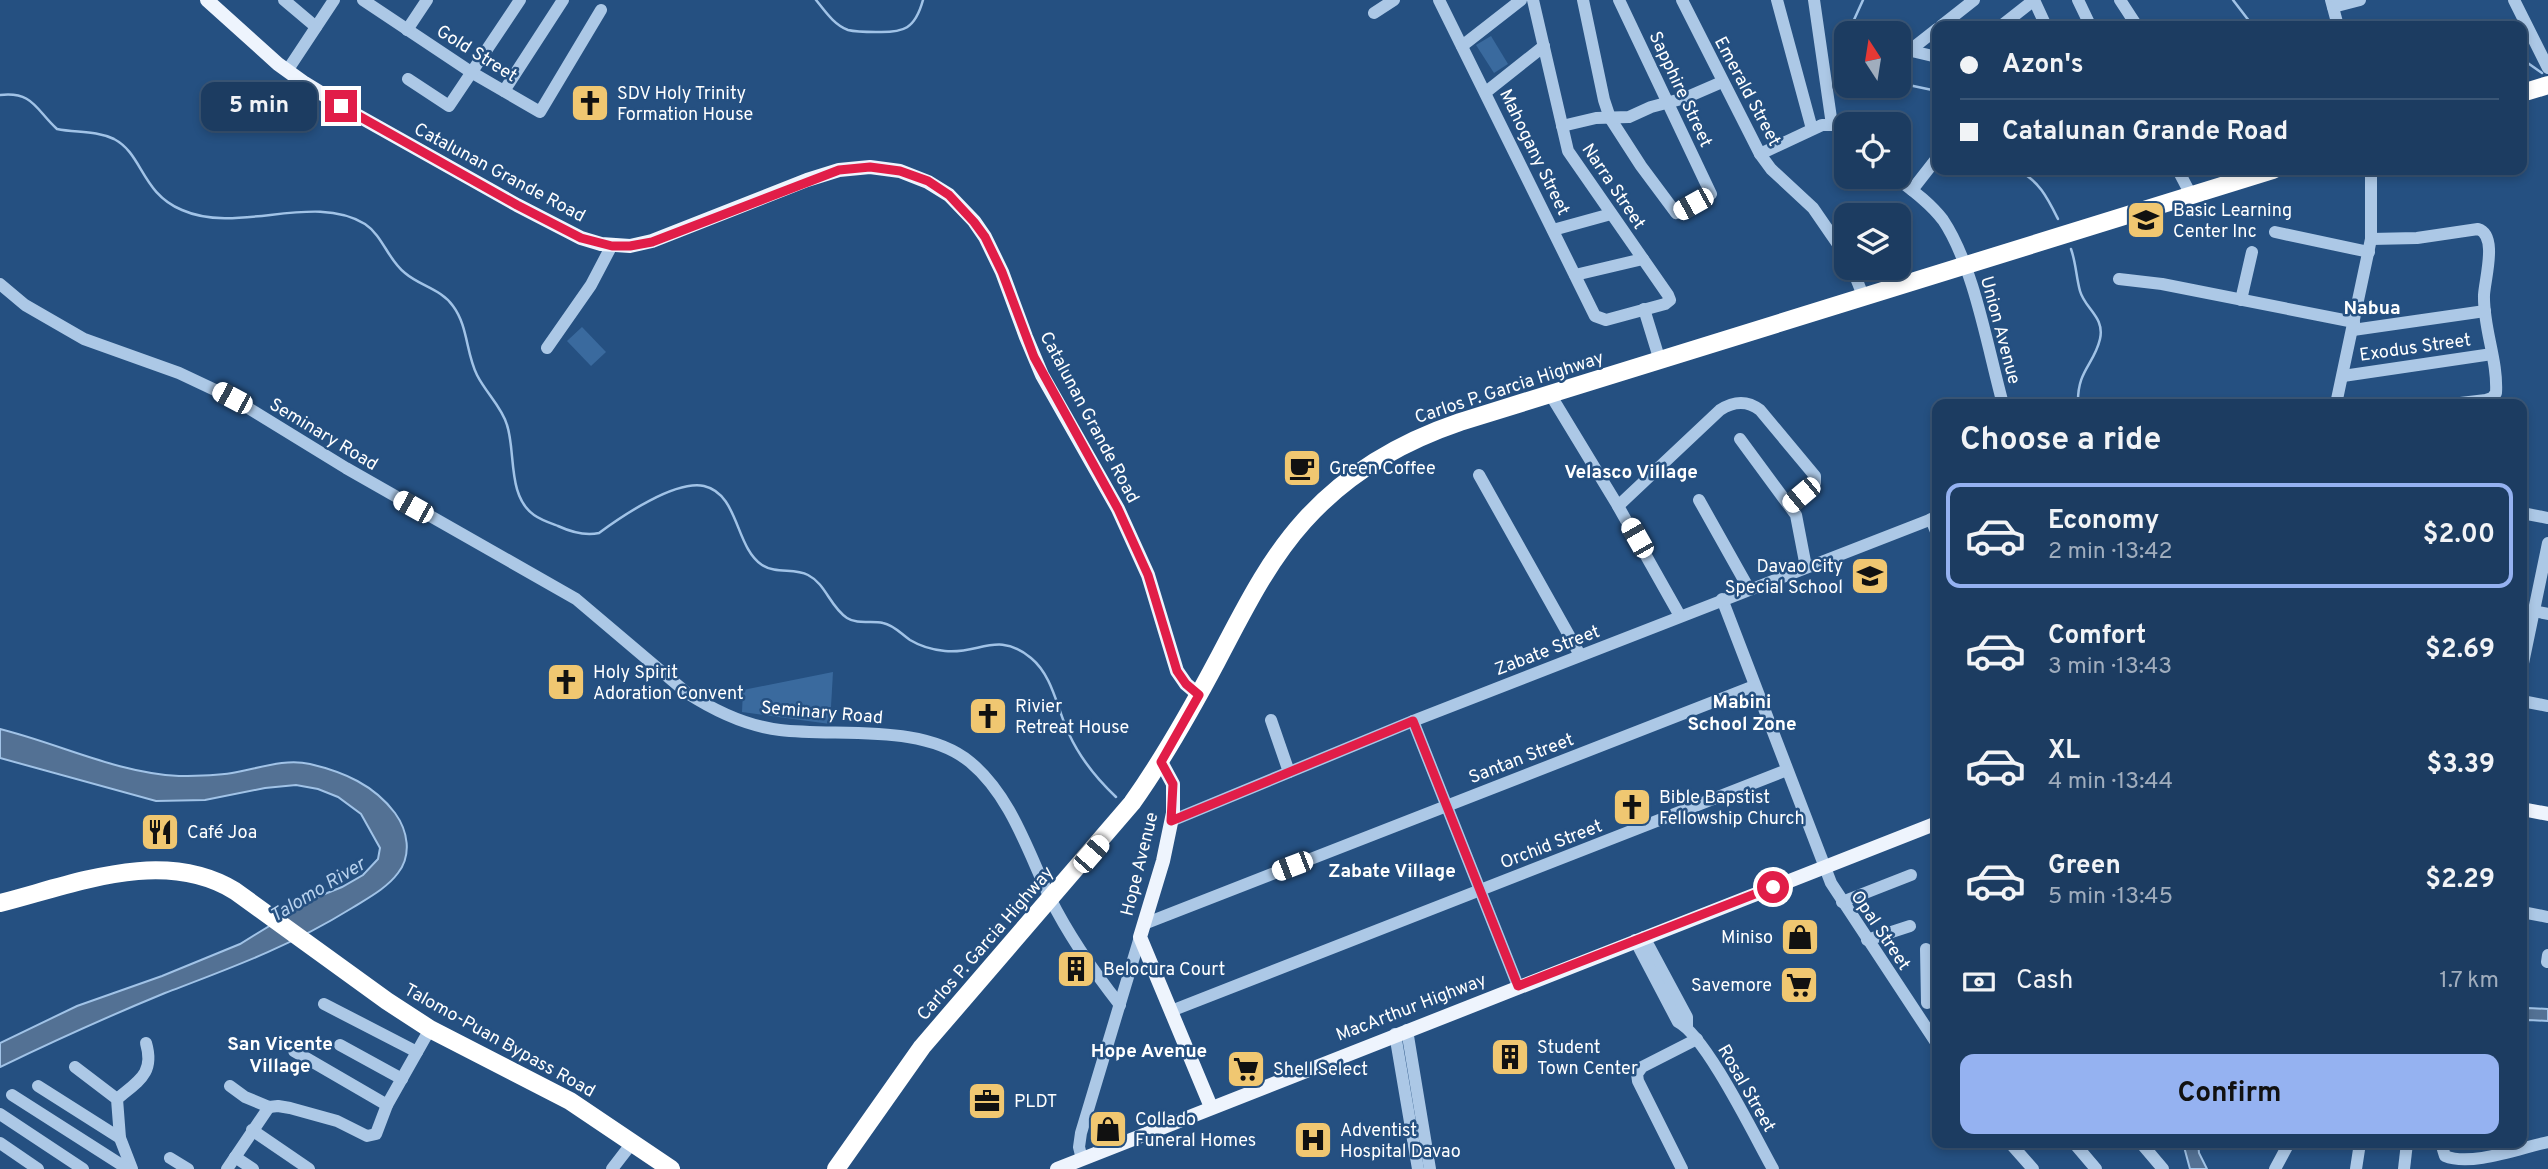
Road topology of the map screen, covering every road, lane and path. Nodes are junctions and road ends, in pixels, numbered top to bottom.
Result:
1 (208, 0) edge
2 (284, 0) edge
3 (334, 0) edge
4 (363, 0) edge
5 (427, 0) edge
6 (520, 0) edge
7 (563, 0) edge
8 (1394, 0) edge
9 (1521, 0) edge
10 (1533, 0) edge
11 (1583, 0) edge
12 (1619, 0) edge
13 (1682, 0) edge
14 (1777, 0) edge
15 (1814, 0) edge
16 (1974, 0) edge
17 (2034, 0) edge
18 (2078, 0) edge
19 (2120, 0) edge
20 (2360, 0) edge
21 (2514, 0) edge
22 (1443, 2) edge
23 (2332, 3) edge
24 (378, 4) edge
25 (601, 10) dead end
26 (1374, 13) dead end
27 (1948, 21) edge
28 (2007, 21) edge
29 (2044, 21) edge
30 (2088, 21) edge
31 (2134, 21) edge
32 (2337, 21) edge
33 (2524, 21) edge
34 (2527, 26) edge
35 (316, 27) junction
36 (407, 30) junction
37 (1932, 32) edge
38 (1462, 46) junction
39 (1544, 46) junction
40 (1911, 46) edge
41 (1911, 51) edge
42 (1932, 56) edge
43 (2548, 68) edge
44 (287, 71) junction
45 (471, 72) junction
46 (408, 79) dead end
47 (1722, 82) junction
48 (2548, 85) edge
49 (504, 91) junction
50 (2527, 91) edge
51 (1486, 92) junction
52 (1668, 102) junction
53 (1610, 118) junction
54 (1832, 125) joint
55 (1562, 126) junction
56 (1812, 129) junction
57 (1760, 154) junction
58 (1932, 164) edge
59 (2181, 175) edge
60 (2257, 175) edge
61 (2371, 175) edge
62 (1912, 190) joint
63 (2191, 195) junction
64 (1611, 214) junction
65 (1553, 230) junction
66 (2274, 232) dead end
67 (1834, 239) edge
68 (612, 246) junction
69 (2370, 246) junction
70 (2252, 251) dead end
71 (1643, 259) junction
72 (1965, 266) junction
73 (1575, 275) junction
74 (2119, 279) dead end
75 (1857, 280) edge
76 (0, 284) edge
77 (1864, 298) junction
78 (2241, 300) junction
79 (1644, 309) junction
80 (2485, 311) junction
81 (2354, 326) junction
82 (547, 348) dead end
83 (2491, 354) junction
84 (1661, 361) junction
85 (2343, 376) junction
86 (1550, 394) junction
87 (2002, 399) edge
88 (2337, 399) edge
89 (2488, 399) edge
90 (1740, 439) dead end
91 (1479, 475) dead end
92 (1699, 500) dead end
93 (1790, 505) junction
94 (1618, 506) junction
95 (2527, 514) edge
96 (2548, 518) edge
97 (1932, 519) edge
98 (2548, 543) edge
99 (1806, 567) junction
100 (1749, 589) junction
101 (1722, 599) junction
102 (2534, 611) junction
103 (2548, 614) edge
104 (1680, 616) junction
105 (2527, 644) edge
106 (1580, 655) junction
107 (1754, 686) junction
108 (1199, 695) junction
109 (2527, 702) edge
110 (2548, 706) edge
111 (1271, 720) dead end
112 (1413, 721) junction
113 (1161, 762) junction
114 (1787, 770) junction
115 (1289, 772) junction
116 (1447, 806) junction
117 (2527, 810) edge
118 (2548, 814) edge
119 (1171, 821) junction
120 (1932, 824) edge
121 (1825, 866) junction
122 (1910, 875) dead end
123 (1480, 890) junction
124 (1050, 899) junction
125 (1842, 902) junction
126 (0, 903) edge
127 (2527, 913) edge
128 (2548, 917) edge
129 (1910, 926) dead end
130 (1142, 931) junction
131 (1639, 938) junction
132 (1867, 940) junction
133 (1926, 949) dead end
134 (1518, 986) junction
135 (1908, 1002) junction
136 (1932, 1003) edge
137 (324, 1004) dead end
138 (1120, 1005) junction
139 (1171, 1011) junction
140 (429, 1029) junction
141 (1401, 1032) junction
142 (1932, 1037) edge
143 (1697, 1039) junction
144 (146, 1043) dead end
145 (340, 1045) dead end
146 (294, 1051) dead end
147 (417, 1052) junction
148 (75, 1067) dead end
149 (402, 1079) junction
150 (38, 1086) dead end
151 (230, 1086) dead end
152 (12, 1095) dead end
153 (117, 1099) junction
154 (387, 1105) junction
155 (269, 1107) junction
156 (1211, 1107) junction
157 (0, 1114) edge
158 (253, 1130) junction
159 (1418, 1130) junction
160 (120, 1138) junction
161 (2548, 1142) edge
162 (0, 1143) edge
163 (632, 1143) junction
164 (2527, 1147) edge
165 (2014, 1148) edge
166 (2078, 1148) edge
167 (2145, 1148) edge
168 (2286, 1148) edge
169 (2359, 1148) edge
170 (2406, 1148) edge
171 (2443, 1148) edge
172 (2520, 1148) edge
173 (235, 1157) junction
174 (170, 1158) dead end
175 (1082, 1158) junction
176 (2158, 1167) edge
177 (38, 1169) edge
178 (83, 1169) edge
179 (130, 1169) edge
180 (188, 1169) edge
181 (227, 1169) edge
182 (253, 1169) edge
183 (309, 1169) edge
184 (612, 1169) edge
185 (671, 1169) edge
186 (836, 1169) edge
187 (1057, 1169) edge
188 (1418, 1169) edge
189 (1430, 1169) edge
190 (1682, 1169) edge
191 (1773, 1169) edge
192 (2033, 1169) edge
193 (2096, 1169) edge
194 (2275, 1169) edge
195 (2356, 1169) edge
196 (2404, 1169) edge

1 - 44 main road, Catalunan Grande Road
2 - 35 street
3 - 35 street
4 - 24 street, Gold Street
5 - 36 street
6 - 45 street
7 - 49 street
8 - 26 street
9 - 38 street
10 - 39 street, Narra Street
11 - 53 street
12 - 52 street, Sapphire Street
13 - 47 street, Emerald Street
14 - 56 street
15 - 54 street
16 - 27 street
17 - 28 street
17 - 29 street
18 - 30 street
19 - 31 street
20 - 23 street
21 - 33 street
22 - 38 street, Mahogany Street
23 - 32 street
24 - 36 street, Gold Street
25 - 49 street, Gold Street
34 - 43 street
35 - 44 street
36 - 45 street, Gold Street
37 - 40 street
38 - 51 street, Mahogany Street
39 - 51 street
39 - 55 street, Narra Street
41 - 42 street
44 - 68 main road, Catalunan Grande Road
45 - 46 street
45 - 49 street, Gold Street
47 - 52 street
47 - 57 street, Emerald Street
48 - 50 highway
51 - 65 street, Mahogany Street
52 - 53 street
52 - 53 street, Sapphire Street
53 - 55 street
54 - 56 street
55 - 64 street, Narra Street
56 - 57 street
57 - 67 street, Emerald Street
58 - 62 street
59 - 63 street
60 - 63 highway, Carlos P. Garcia Highway
61 - 69 street
62 - 72 street, Union Avenue
63 - 72 highway, Carlos P. Garcia Highway
64 - 65 street
64 - 71 street, Narra Street
65 - 73 street, Mahogany Street
66 - 69 street
68 - 82 street
68 - 108 main road, Catalunan Grande Road
69 - 80 street
69 - 81 street
70 - 78 street
71 - 73 street
71 - 79 street, Narra Street
72 - 77 highway, Carlos P. Garcia Highway
72 - 87 street, Union Avenue
73 - 79 street, Mahogany Street
74 - 78 street
75 - 77 street
76 - 124 street, Seminary Road
77 - 84 highway, Carlos P. Garcia Highway
78 - 81 street
79 - 84 street
80 - 81 street
80 - 83 street
81 - 85 street
83 - 85 street, Exodus Street
83 - 89 street
84 - 86 highway, Carlos P. Garcia Highway
85 - 88 street
86 - 94 street
86 - 108 highway, Carlos P. Garcia Highway
90 - 93 street
91 - 106 street
92 - 100 street
93 - 94 street
93 - 99 street
94 - 104 street
95 - 96 street
97 - 99 street, Zabate Street
98 - 102 street
99 - 100 street, Zabate Street
100 - 101 street, Zabate Street
101 - 104 street, Zabate Street
101 - 107 street
102 - 103 street
102 - 105 street
104 - 106 street, Zabate Street
106 - 112 street, Zabate Street
107 - 114 street
107 - 116 street, Santan Street
108 - 113 highway, Carlos P. Garcia Highway
109 - 110 street
111 - 115 street
112 - 115 street, Zabate Street
112 - 116 street
113 - 119 main road, Hope Avenue
113 - 124 highway, Carlos P. Garcia Highway
114 - 121 street
114 - 123 street, Orchid Street
115 - 119 street, Zabate Street
116 - 123 street
116 - 130 street, Santan Street
117 - 118 main road
119 - 130 main road, Hope Avenue
120 - 121 main road, MacArthur Highway
121 - 125 street, Opal Street
121 - 131 main road, MacArthur Highway
122 - 125 street
123 - 134 street
123 - 139 street, Orchid Street
124 - 138 street, Seminary Road
124 - 186 highway, Carlos P. Garcia Highway
125 - 132 street, Opal Street
126 - 140 highway, Talomo-Puan Bypass Road
127 - 128 street
129 - 132 street
130 - 138 street, Hope Avenue
130 - 139 main road, Hope Avenue
131 - 134 main road, MacArthur Highway
131 - 143 street, Rosal Street
132 - 135 street, Opal Street
133 - 136 street
134 - 141 main road, MacArthur Highway
135 - 136 street
135 - 142 street, Opal Street
137 - 147 street
138 - 175 street, Hope Avenue
139 - 156 main road, Hope Avenue
140 - 147 street
140 - 163 highway, Talomo-Puan Bypass Road
141 - 156 main road, MacArthur Highway
141 - 159 street
143 - 190 street
143 - 191 street, Rosal Street
144 - 153 street
145 - 149 street
146 - 154 street
147 - 149 street
148 - 153 street
149 - 154 street
150 - 160 street
151 - 155 street
152 - 179 street
153 - 160 street
154 - 155 street
155 - 158 street
156 - 175 main road, MacArthur Highway
157 - 178 street
158 - 173 street
158 - 183 street
159 - 188 street
159 - 189 street
160 - 179 street
161 - 164 street
162 - 177 street
163 - 184 street
163 - 185 highway, Talomo-Puan Bypass Road
165 - 192 street
166 - 193 street
167 - 176 street
168 - 194 street
169 - 195 street
170 - 196 street
171 - 172 street
173 - 181 street
173 - 182 street
174 - 180 street
175 - 187 main road, MacArthur Highway

